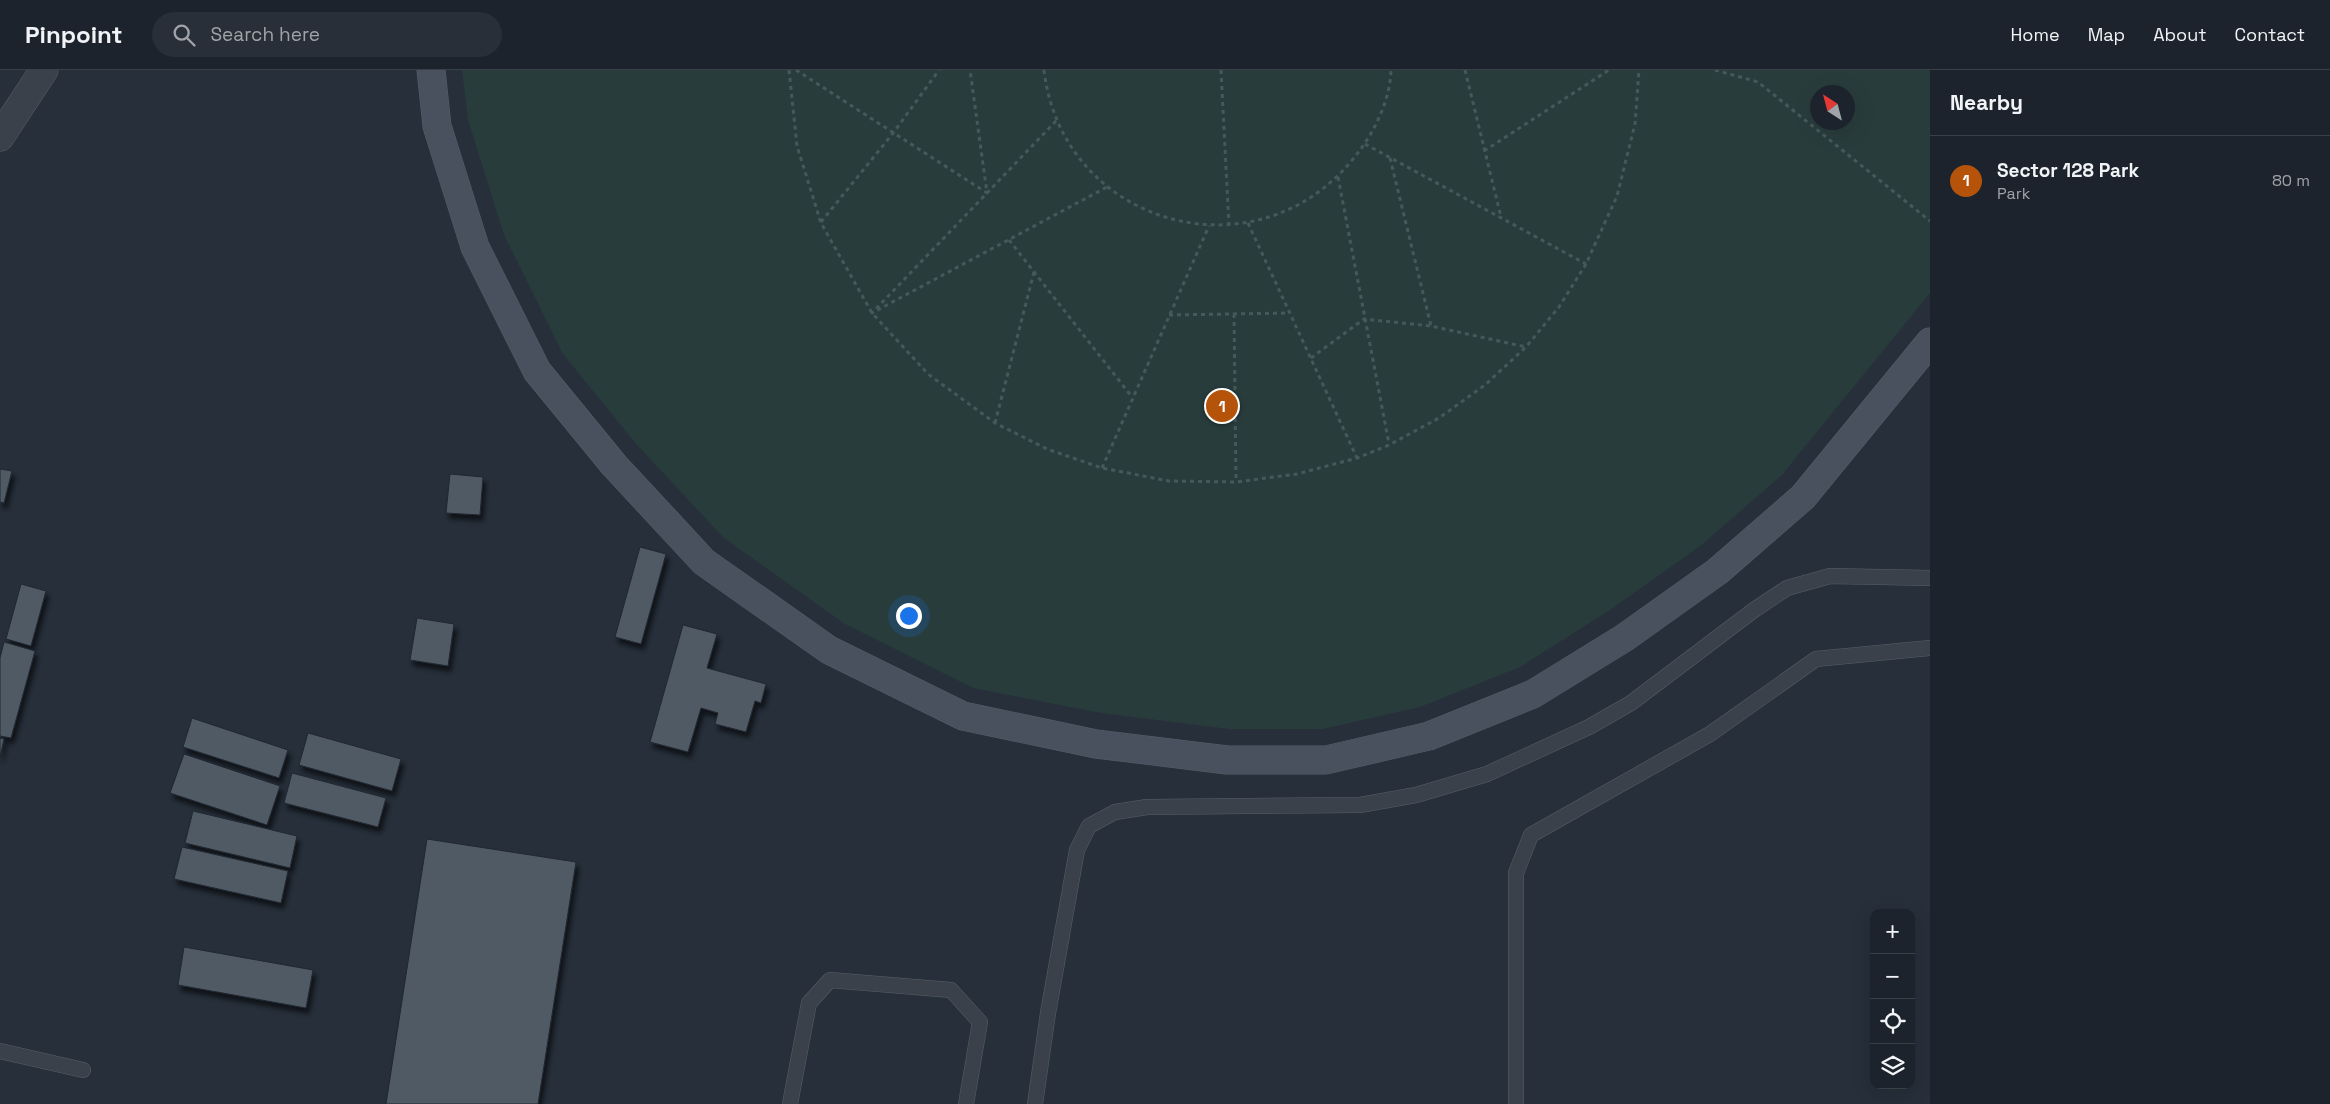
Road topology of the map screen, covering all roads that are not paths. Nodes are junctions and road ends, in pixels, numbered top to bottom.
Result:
1 (44, 70) edge
2 (431, 70) edge
3 (0, 137) edge
4 (1930, 342) edge
5 (1930, 578) edge
6 (1930, 648) edge
7 (0, 1051) edge
8 (83, 1070) dead end
9 (790, 1104) edge
10 (966, 1104) edge
11 (1035, 1104) edge
12 (1516, 1104) edge

1 - 3 street
2 - 4 main road
5 - 11 lane
6 - 12 lane
7 - 8 lane
9 - 10 lane

